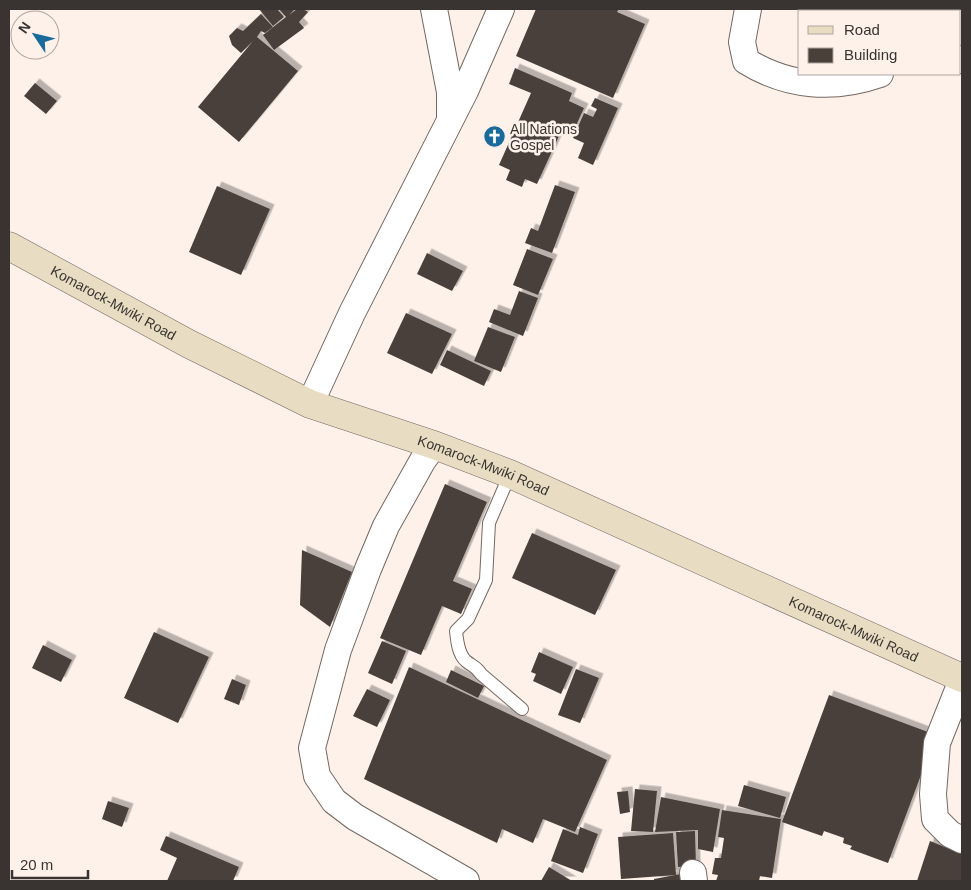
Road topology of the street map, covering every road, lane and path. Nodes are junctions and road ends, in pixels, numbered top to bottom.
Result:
1 (434, 9) edge
2 (501, 9) edge
3 (748, 9) edge
4 (877, 75) edge
5 (450, 118) junction
6 (9, 246) edge
7 (310, 404) junction
8 (434, 445) junction
9 (510, 474) junction
10 (962, 679) edge
11 (522, 709) dead end
12 (962, 840) edge
13 (466, 881) edge

1 - 5 street
2 - 5 street
3 - 4 street
5 - 7 street
6 - 7 main road, Komarock-Mwiki Road
7 - 8 main road, Komarock-Mwiki Road
8 - 9 main road, Komarock-Mwiki Road
8 - 13 street
9 - 10 main road, Komarock-Mwiki Road
9 - 11 lane
10 - 12 street

